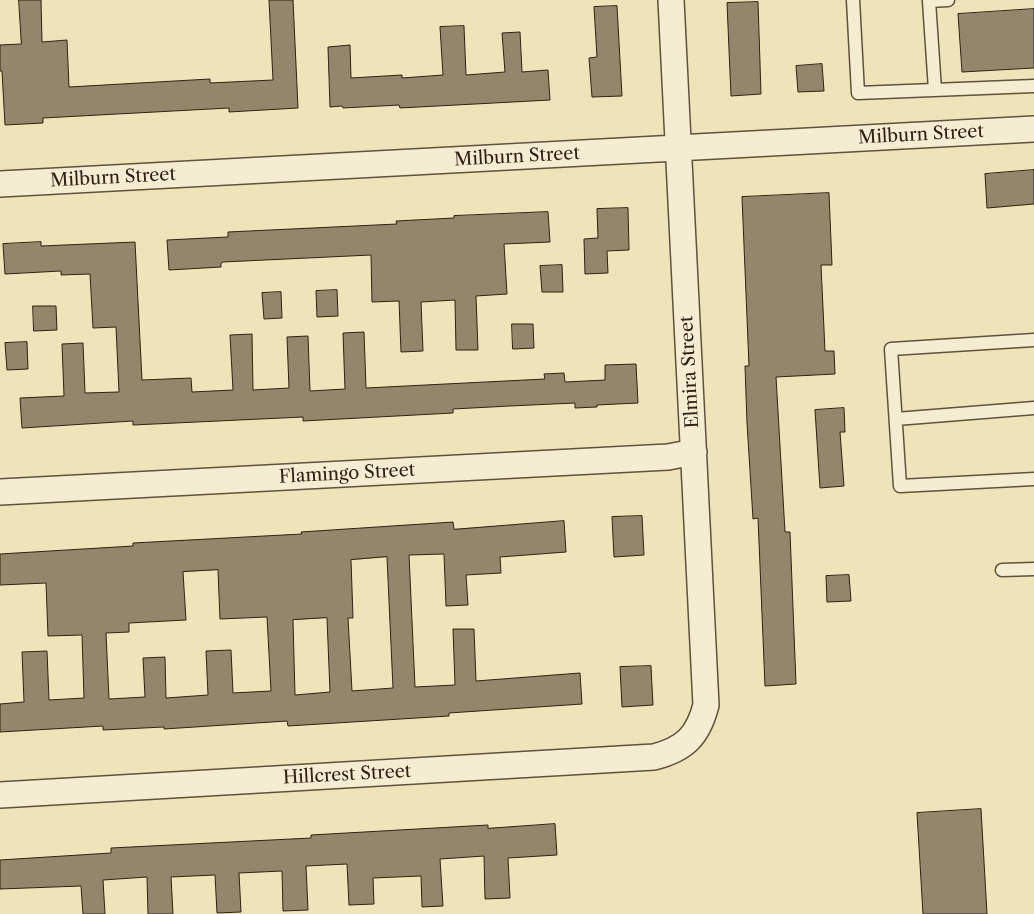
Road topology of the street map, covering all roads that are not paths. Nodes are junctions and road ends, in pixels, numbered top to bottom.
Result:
1 (671, 0) edge
2 (853, 0) edge
3 (948, 0) edge
4 (1034, 86) edge
5 (935, 90) junction
6 (1034, 129) edge
7 (679, 148) junction
8 (0, 184) edge
9 (1034, 340) edge
10 (1034, 408) edge
11 (896, 419) junction
12 (694, 452) junction
13 (1034, 479) edge
14 (0, 492) edge
15 (1034, 569) edge
16 (1002, 570) dead end
17 (689, 740) joint
18 (0, 794) edge

1 - 7 street, Elmira Street
2 - 5 lane
3 - 5 lane
4 - 5 lane
6 - 7 street, Milburn Street
7 - 8 street, Milburn Street
7 - 12 street, Elmira Street
9 - 11 lane
10 - 11 lane
11 - 13 lane
12 - 14 street, Flamingo Street
12 - 17 street, Elmira Street
15 - 16 lane
17 - 18 street, Hillcrest Street

